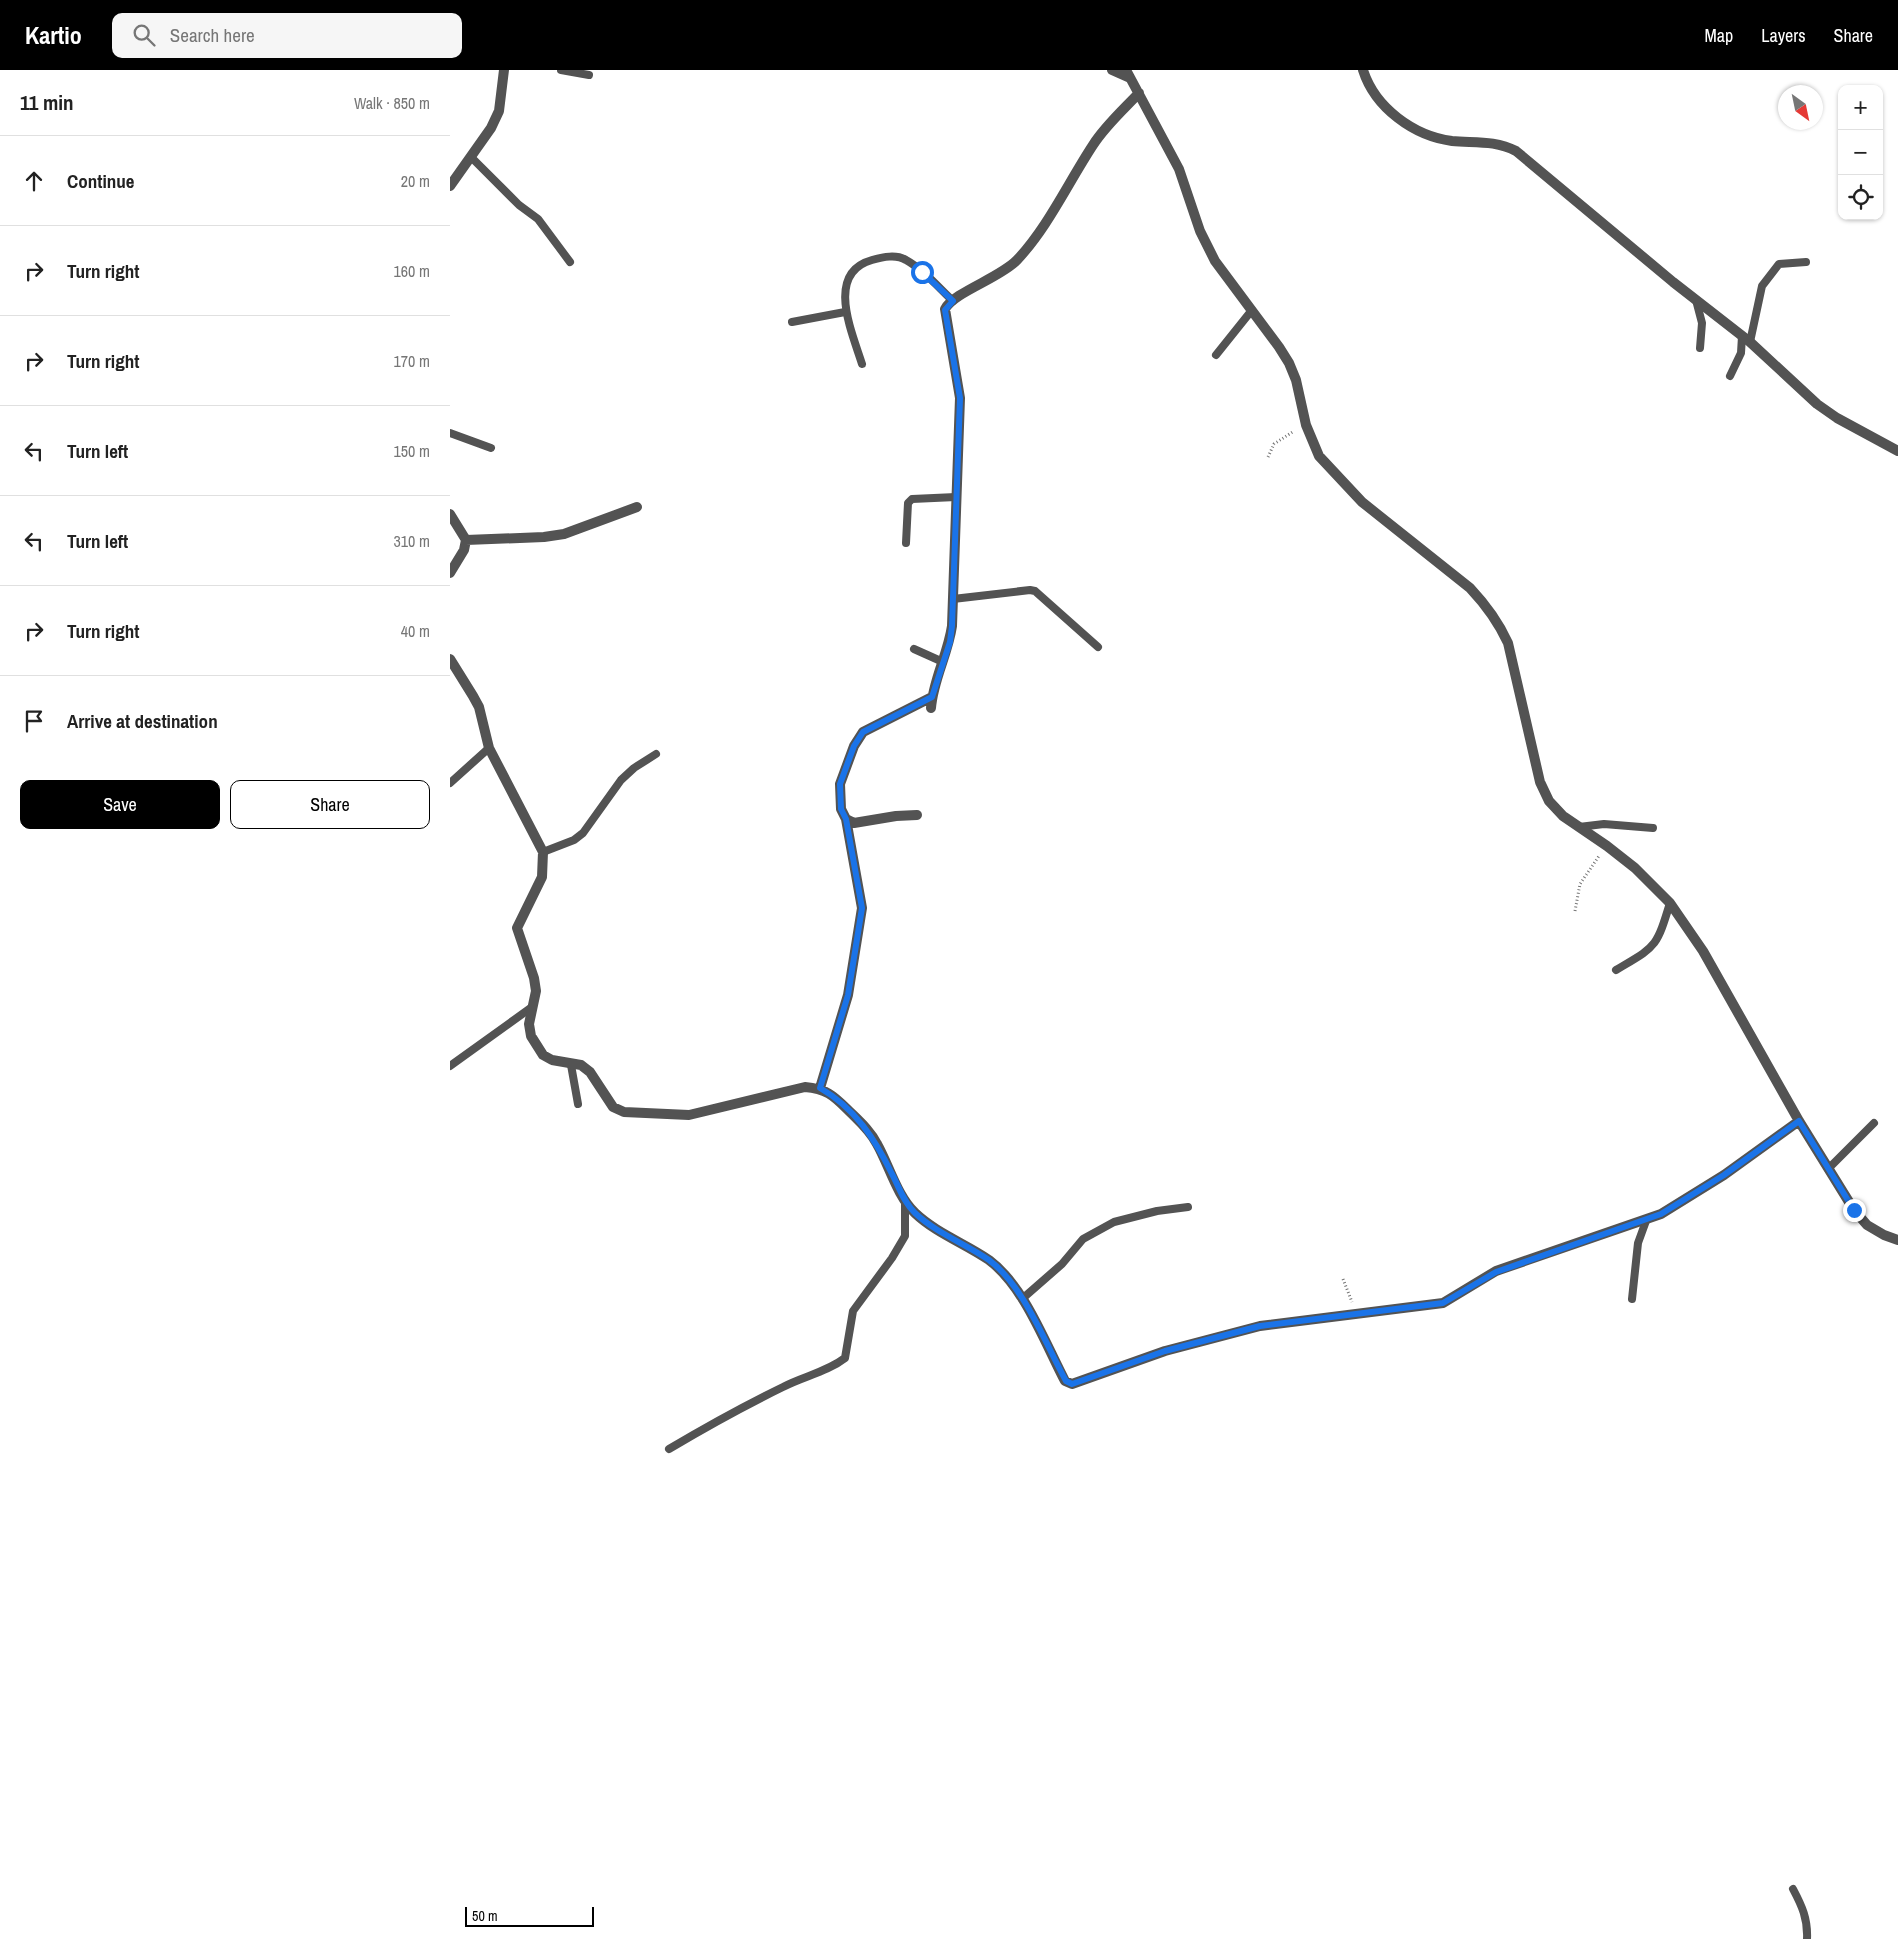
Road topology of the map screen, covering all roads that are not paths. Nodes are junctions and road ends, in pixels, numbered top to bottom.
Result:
1 (504, 70) edge
2 (561, 70) edge
3 (1112, 70) edge
4 (1363, 70) edge
5 (1128, 74) edge
6 (589, 75) dead end
7 (1139, 94) junction
8 (471, 157) junction
9 (450, 186) edge
10 (570, 262) dead end
11 (1806, 262) dead end
12 (1696, 300) junction
13 (953, 301) junction
14 (1252, 310) junction
15 (846, 312) junction
16 (792, 322) dead end
17 (1746, 339) junction
18 (1700, 348) dead end
19 (1216, 355) dead end
20 (862, 364) dead end
21 (1730, 376) dead end
22 (450, 433) edge
23 (491, 448) dead end
24 (1898, 451) edge
25 (956, 497) junction
26 (637, 507) dead end
27 (450, 514) edge
28 (466, 540) junction
29 (906, 543) dead end
30 (450, 573) edge
31 (953, 599) junction
32 (1098, 647) dead end
33 (914, 648) dead end
34 (450, 659) edge
35 (943, 662) junction
36 (932, 697) junction
37 (931, 708) dead end
38 (489, 748) junction
39 (656, 754) dead end
40 (450, 784) edge
41 (917, 815) dead end
42 (846, 819) junction
43 (1578, 827) junction
44 (1654, 828) dead end
45 (543, 852) junction
46 (1670, 904) junction
47 (1616, 970) dead end
48 (532, 1007) junction
49 (571, 1065) junction
50 (450, 1066) edge
51 (820, 1088) junction
52 (578, 1104) dead end
53 (1799, 1121) junction
54 (1874, 1123) dead end
55 (1828, 1169) junction
56 (905, 1200) junction
57 (1188, 1207) dead end
58 (1646, 1221) junction
59 (1898, 1240) edge
60 (1632, 1299) dead end
61 (1022, 1300) junction
62 (669, 1450) dead end
63 (1793, 1889) dead end
64 (1807, 1939) edge

1 - 8 street
2 - 6 lane
3 - 5 street
4 - 12 street
5 - 7 street
7 - 13 street
7 - 14 street
8 - 9 street
8 - 10 lane
11 - 17 lane
12 - 17 street
12 - 18 lane
13 - 15 lane
13 - 25 street
14 - 19 lane
14 - 43 street
15 - 16 lane
15 - 20 lane
17 - 21 lane
17 - 24 street
22 - 23 lane
25 - 29 lane
25 - 31 street
26 - 28 street
27 - 28 street
28 - 30 street
31 - 32 lane
31 - 35 street
33 - 35 lane
34 - 38 street
35 - 36 street
36 - 37 street
36 - 42 street
38 - 40 lane
38 - 45 street
39 - 45 lane
41 - 42 street
42 - 51 street
43 - 44 lane
43 - 46 street
45 - 48 street
46 - 47 lane
46 - 53 street
48 - 49 street
48 - 50 lane
49 - 51 street
49 - 52 lane
51 - 56 street
53 - 55 street
53 - 58 street
54 - 55 lane
55 - 59 street
56 - 61 street
56 - 62 lane
57 - 61 lane
58 - 60 lane
58 - 61 street
63 - 64 lane

